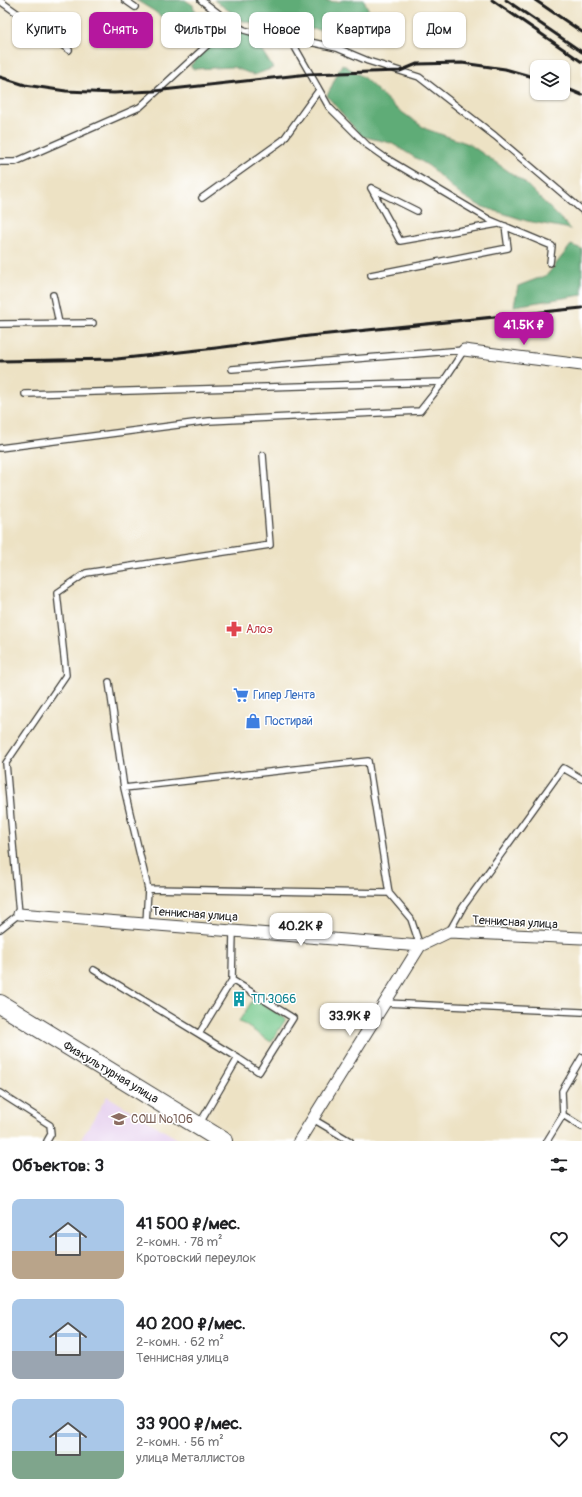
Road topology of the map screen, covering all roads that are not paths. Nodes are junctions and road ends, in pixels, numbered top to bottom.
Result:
1 (125, 0) edge
2 (201, 0) edge
3 (0, 1) edge
4 (134, 7) dead end
5 (217, 12) edge
6 (314, 43) edge
7 (204, 48) edge
8 (295, 48) edge
9 (69, 50) dead end
10 (319, 90) junction
11 (0, 162) edge
12 (202, 198) dead end
13 (582, 210) edge
14 (417, 211) dead end
15 (498, 224) junction
16 (505, 226) junction
17 (550, 263) dead end
18 (371, 275) dead end
19 (53, 295) dead end
20 (59, 323) junction
21 (93, 323) dead end
22 (0, 324) edge
23 (464, 350) junction
24 (582, 365) edge
25 (232, 369) dead end
26 (443, 382) junction
27 (25, 394) dead end
28 (0, 448) edge
29 (263, 455) dead end
30 (109, 682) dead end
31 (582, 779) edge
32 (124, 788) junction
33 (148, 889) junction
34 (389, 893) junction
35 (19, 914) junction
36 (146, 924) junction
37 (0, 929) edge
38 (233, 930) junction
39 (449, 932) junction
40 (582, 938) edge
41 (420, 946) junction
42 (94, 970) dead end
43 (232, 980) junction
44 (384, 1003) junction
45 (0, 1004) edge
46 (582, 1012) edge
47 (199, 1034) junction
48 (582, 1057) edge
49 (238, 1058) junction
50 (0, 1093) edge
51 (564, 1115) junction
52 (313, 1119) junction
53 (198, 1125) junction
54 (582, 1127) edge
55 (47, 1141) edge
56 (223, 1141) edge
57 (299, 1141) edge
58 (350, 1141) edge
59 (547, 1141) edge

1 - 4 lane
2 - 5 lane
3 - 9 lane
6 - 13 lane
7 - 11 lane
8 - 10 lane
10 - 12 lane
10 - 15 lane
14 - 15 lane
15 - 16 lane
16 - 17 lane
16 - 18 lane
19 - 20 lane
20 - 21 lane
20 - 22 lane
23 - 24 street
23 - 25 lane
23 - 26 lane
26 - 27 lane
26 - 28 lane
29 - 35 lane
30 - 32 lane
31 - 39 lane
32 - 33 lane
32 - 34 lane
33 - 34 lane
33 - 36 lane
34 - 41 lane
35 - 36 street, Теннисная улица
35 - 37 lane
36 - 38 street, Теннисная улица
38 - 41 street, Теннисная улица
38 - 43 lane
39 - 40 street, Теннисная улица
39 - 41 street, Теннисная улица
41 - 44 street
42 - 47 lane
43 - 47 lane
43 - 49 lane
44 - 46 lane
44 - 52 street
45 - 53 main road, Физкультурная улица
47 - 49 lane
48 - 51 lane
49 - 53 lane
50 - 55 lane
51 - 54 lane
51 - 59 lane
52 - 57 street
52 - 58 lane
53 - 56 main road, Физкультурная улица

